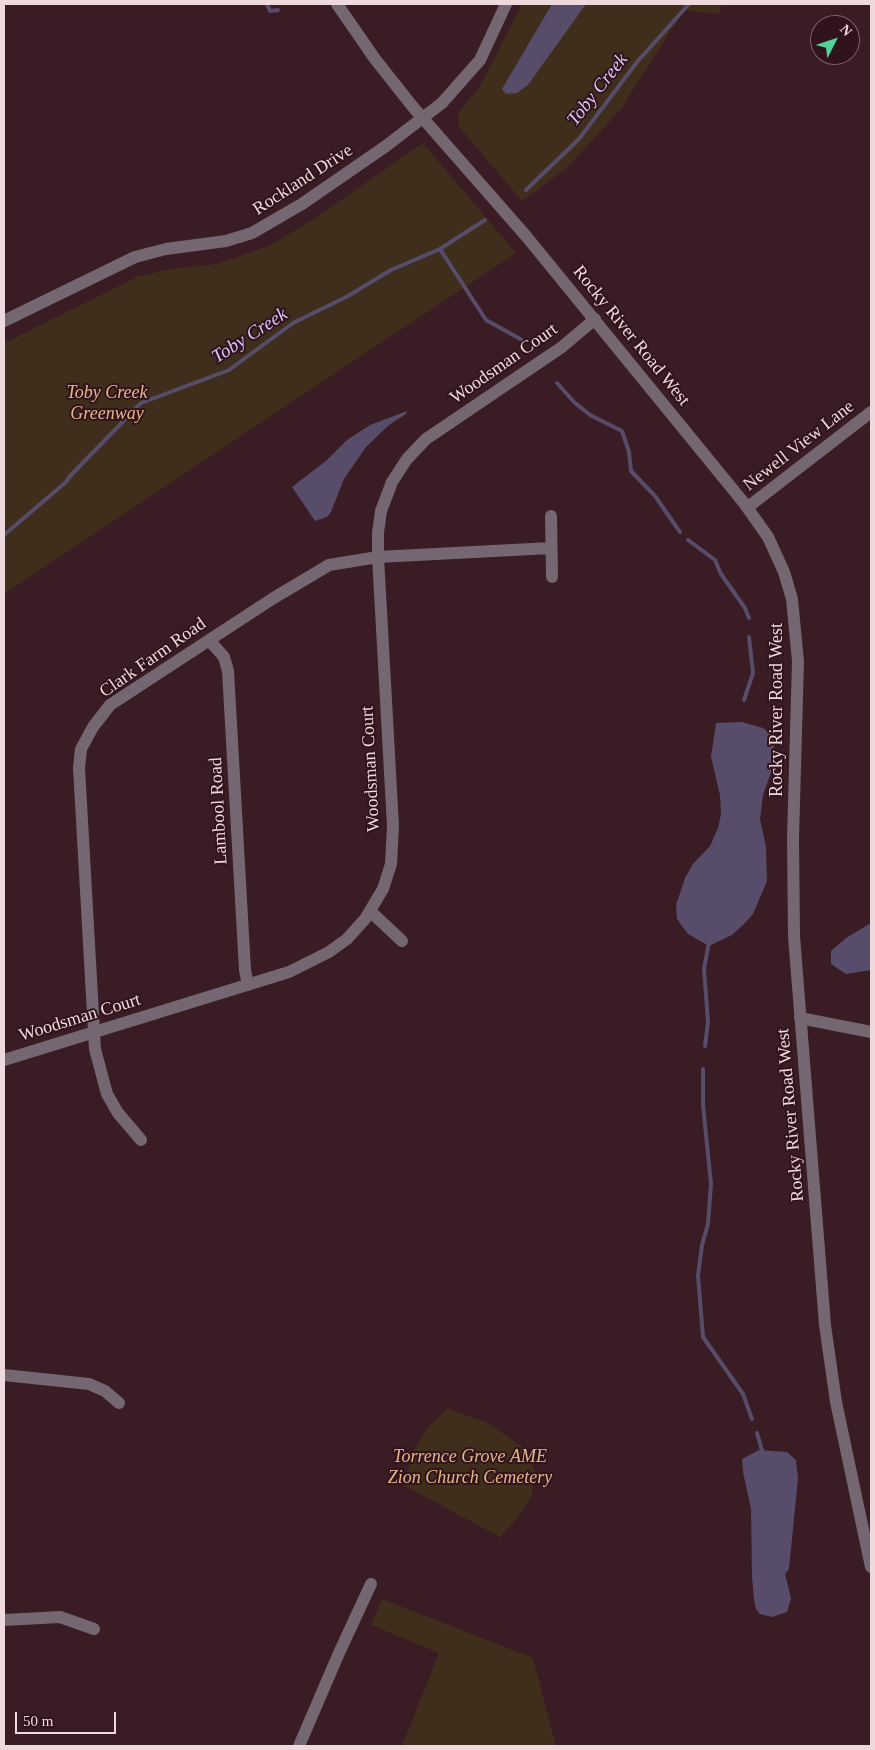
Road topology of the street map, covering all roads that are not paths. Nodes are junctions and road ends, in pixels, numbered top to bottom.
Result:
1 (337, 4) edge
2 (506, 4) edge
3 (422, 118) junction
4 (594, 319) junction
5 (4, 322) edge
6 (871, 412) edge
7 (748, 507) junction
8 (551, 516) dead end
9 (550, 548) junction
10 (378, 557) junction
11 (552, 576) dead end
12 (209, 640) junction
13 (370, 912) junction
14 (402, 941) dead end
15 (248, 985) junction
16 (800, 1018) junction
17 (93, 1031) junction
18 (871, 1032) edge
19 (4, 1060) edge
20 (141, 1140) dead end
21 (4, 1375) edge
22 (119, 1403) dead end
23 (871, 1567) edge
24 (371, 1584) dead end
25 (4, 1620) edge
26 (94, 1629) dead end
27 (300, 1746) edge

1 - 3 street, Rocky River Road West
2 - 3 street, Rockland Drive
3 - 4 street, Rocky River Road West
3 - 5 street, Rockland Drive
4 - 7 street, Rocky River Road West
4 - 10 street, Woodsman Court
6 - 7 street, Newell View Lane
7 - 16 street, Rocky River Road West
8 - 9 street
9 - 10 street, Clark Farm Road
9 - 11 street
10 - 12 street, Clark Farm Road
10 - 13 street, Woodsman Court
12 - 15 street, Lambool Road
12 - 17 street, Clark Farm Road
13 - 14 street
13 - 15 street, Woodsman Court
15 - 17 street, Woodsman Court
16 - 18 street
16 - 23 street, Rocky River Road West
17 - 19 street, Woodsman Court
17 - 20 street, Clark Farm Road
21 - 22 street
24 - 27 street
25 - 26 street

